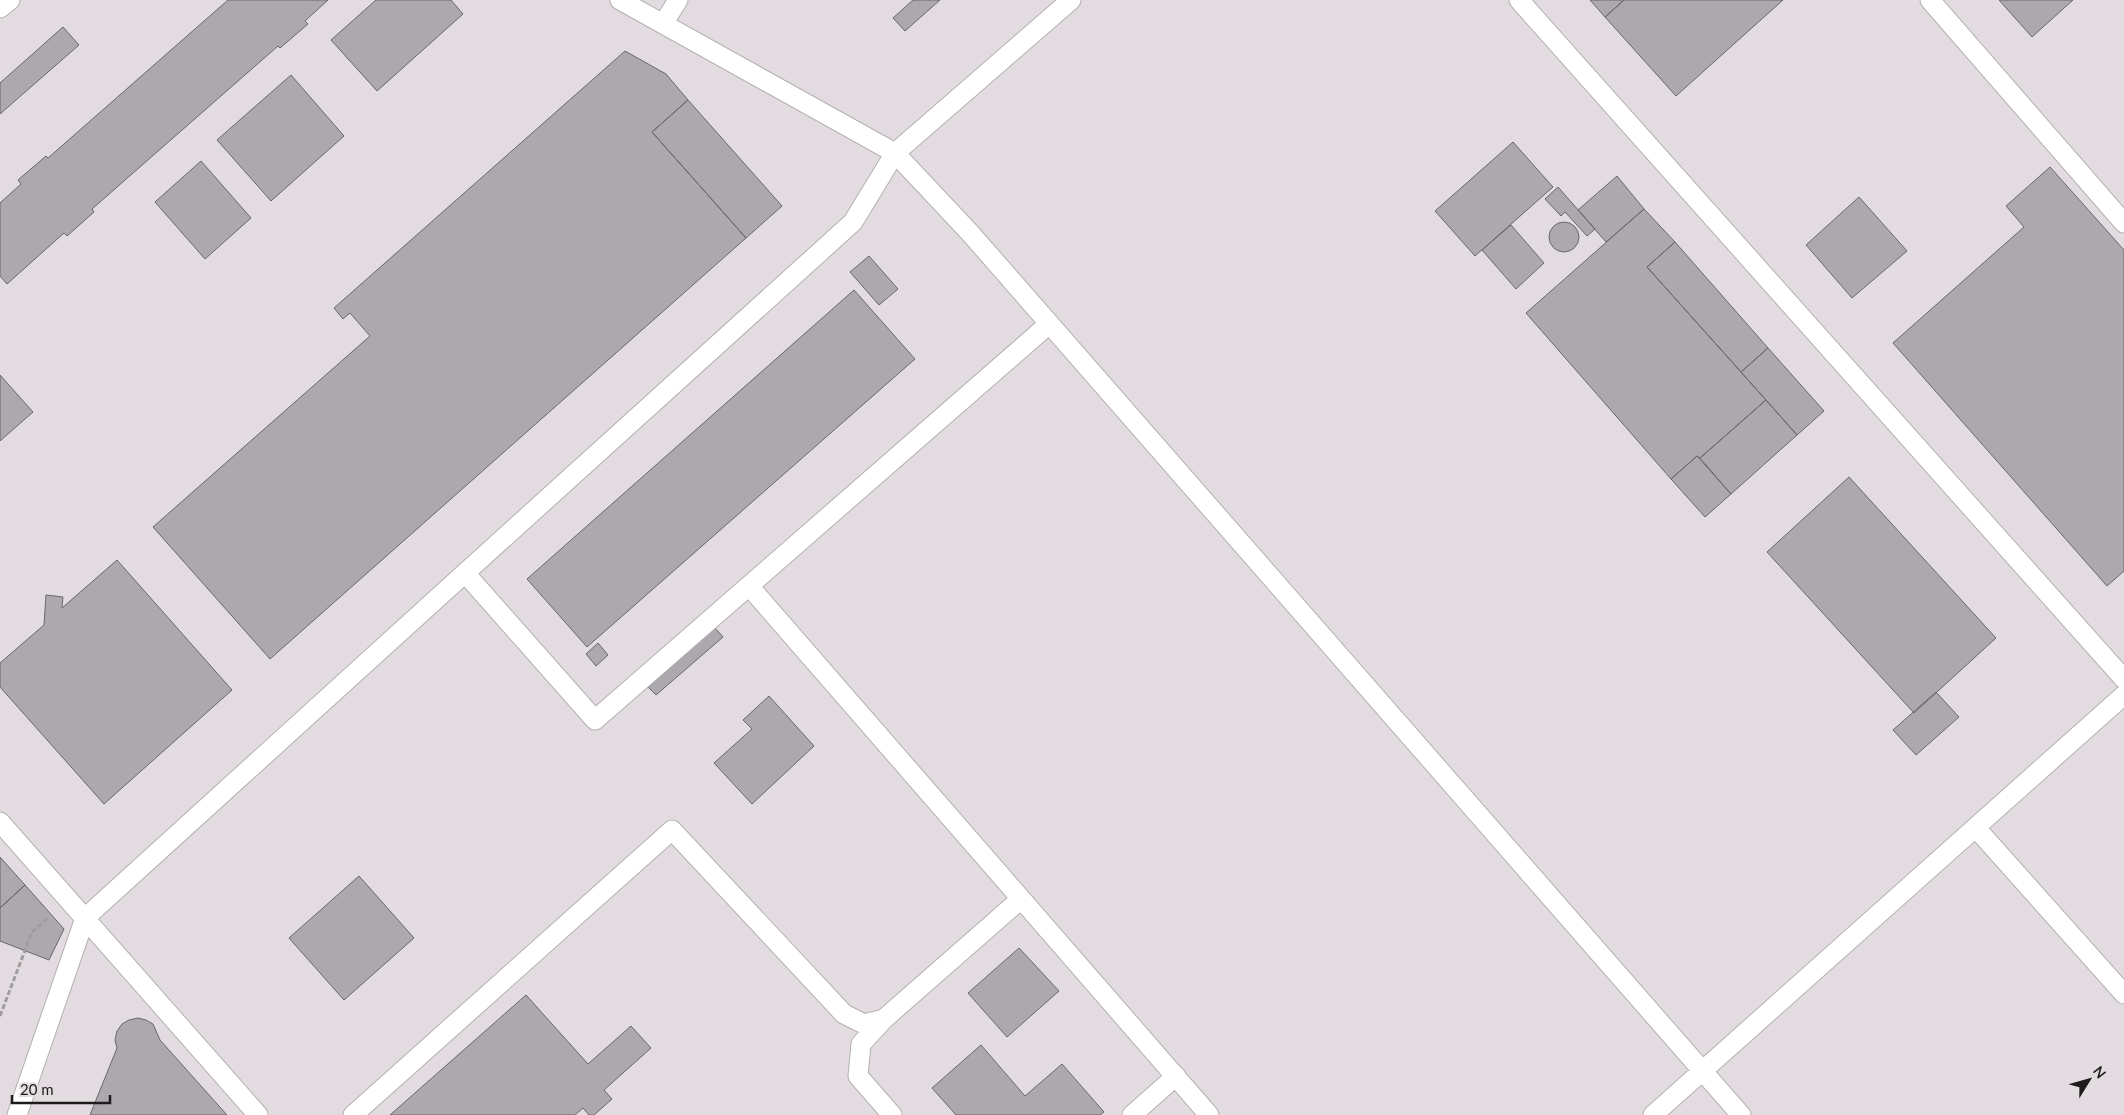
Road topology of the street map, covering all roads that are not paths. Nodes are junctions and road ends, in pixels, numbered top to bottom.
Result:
1 (10, 0) edge
2 (620, 0) edge
3 (678, 0) edge
4 (1071, 0) edge
5 (1520, 0) edge
6 (1930, 0) edge
7 (0, 8) edge
8 (663, 24) junction
9 (895, 152) junction
10 (2124, 223) edge
11 (1049, 324) junction
12 (465, 573) junction
13 (750, 586) junction
14 (2124, 679) edge
15 (2124, 695) edge
16 (0, 822) edge
17 (1976, 828) junction
18 (1022, 899) junction
19 (85, 918) junction
20 (2124, 994) edge
21 (844, 1014) junction
22 (884, 1019) junction
23 (861, 1044) junction
24 (1703, 1071) junction
25 (1176, 1076) junction
26 (17, 1115) edge
27 (258, 1115) edge
28 (352, 1115) edge
29 (892, 1115) edge
30 (1132, 1115) edge
31 (1209, 1115) edge
32 (1654, 1115) edge
33 (1741, 1115) edge

1 - 7 lane
2 - 8 lane
3 - 8 lane
4 - 9 lane
5 - 14 lane
6 - 10 lane
8 - 9 lane
9 - 11 lane
9 - 12 lane
11 - 13 lane
11 - 24 lane
12 - 13 lane
12 - 19 lane
13 - 18 lane
15 - 17 lane
16 - 19 lane
17 - 20 lane
17 - 24 lane
18 - 22 lane
18 - 25 lane
19 - 26 lane
19 - 27 lane
21 - 22 lane
21 - 23 lane
21 - 28 lane
22 - 23 lane
23 - 29 lane
24 - 32 lane
24 - 33 lane
25 - 30 lane
25 - 31 lane

